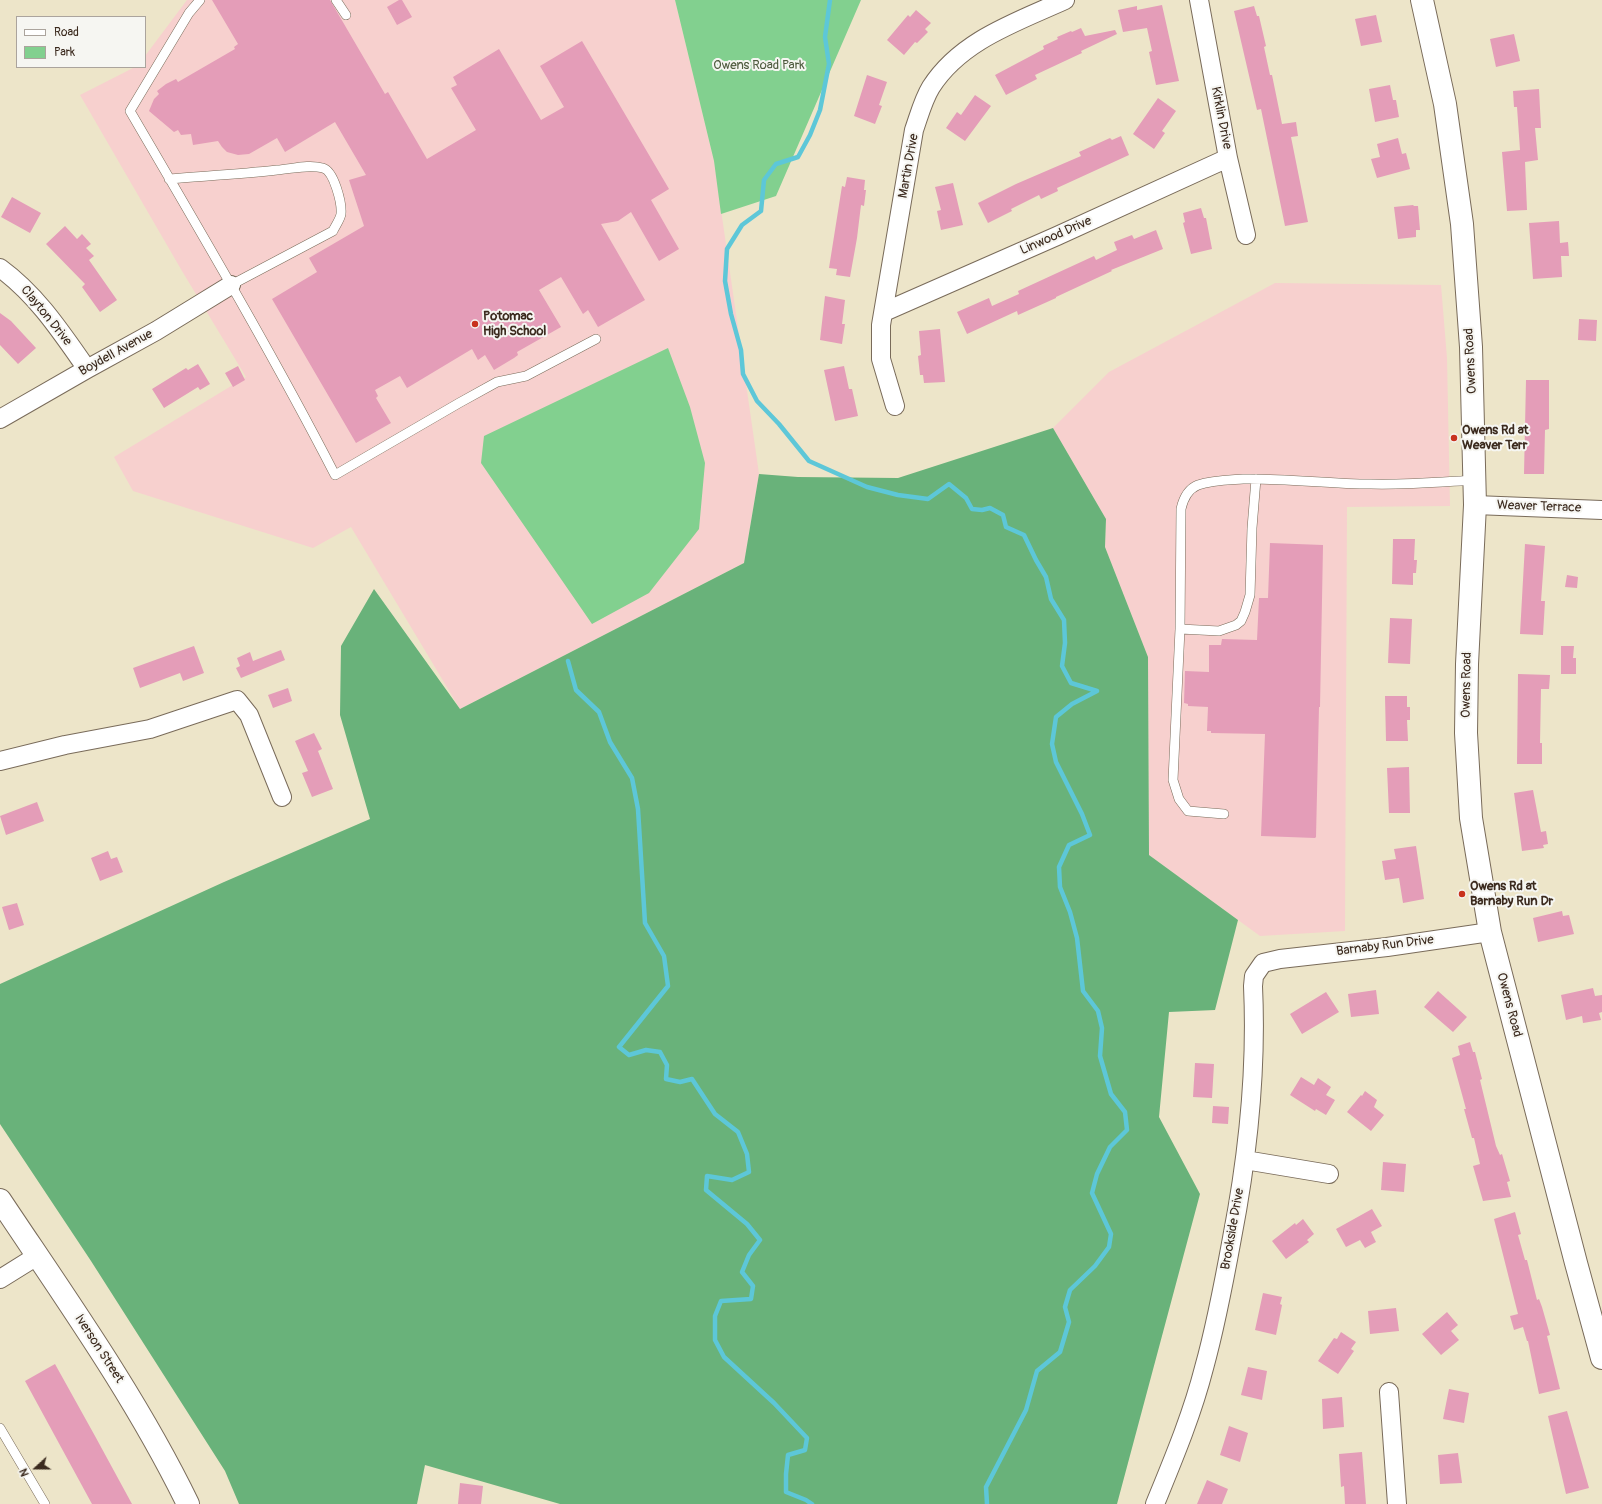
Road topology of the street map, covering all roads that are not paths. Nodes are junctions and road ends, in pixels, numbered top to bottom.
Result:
1 (200, 0) edge
2 (336, 0) edge
3 (1065, 0) edge
4 (1199, 0) edge
5 (1422, 0) edge
6 (346, 15) dead end
7 (1228, 158) junction
8 (170, 179) junction
9 (1246, 235) dead end
10 (0, 268) edge
11 (231, 285) junction
12 (884, 312) junction
13 (596, 339) dead end
14 (87, 369) junction
15 (895, 406) dead end
16 (0, 419) edge
17 (1256, 479) junction
18 (1475, 480) junction
19 (1475, 505) junction
20 (1602, 510) edge
21 (1180, 629) junction
22 (0, 761) edge
23 (282, 797) dead end
24 (1224, 814) dead end
25 (1490, 932) junction
26 (1280, 958) joint
27 (1245, 1160) junction
28 (1329, 1174) dead end
29 (0, 1200) edge
30 (37, 1256) junction
31 (0, 1279) edge
32 (1602, 1358) edge
33 (1389, 1392) dead end
34 (0, 1428) edge
35 (45, 1504) edge
36 (188, 1504) edge
37 (1155, 1504) edge
38 (1397, 1504) edge

1 - 8 lane
2 - 6 lane
3 - 12 street, Martin Drive
4 - 7 street, Kirklin Drive
5 - 18 street, Owens Road
7 - 9 street, Kirklin Drive
7 - 12 street, Linwood Drive
8 - 11 lane
8 - 11 lane
10 - 14 street, Clayton Drive
11 - 13 lane
11 - 14 street, Boydell Avenue
12 - 15 street, Martin Drive
14 - 16 street, Boydell Avenue
17 - 18 lane
17 - 21 lane
17 - 21 lane
18 - 19 street, Owens Road
19 - 20 street, Weaver Terrace
19 - 25 street, Owens Road
21 - 24 lane
22 - 23 street
25 - 26 street, Barnaby Run Drive
25 - 32 street, Owens Road
26 - 27 street, Brookside Drive
27 - 28 street
27 - 37 street, Brookside Drive
29 - 30 street, Iverson Street
30 - 31 street
30 - 36 street, Iverson Street
33 - 38 street
34 - 35 lane

